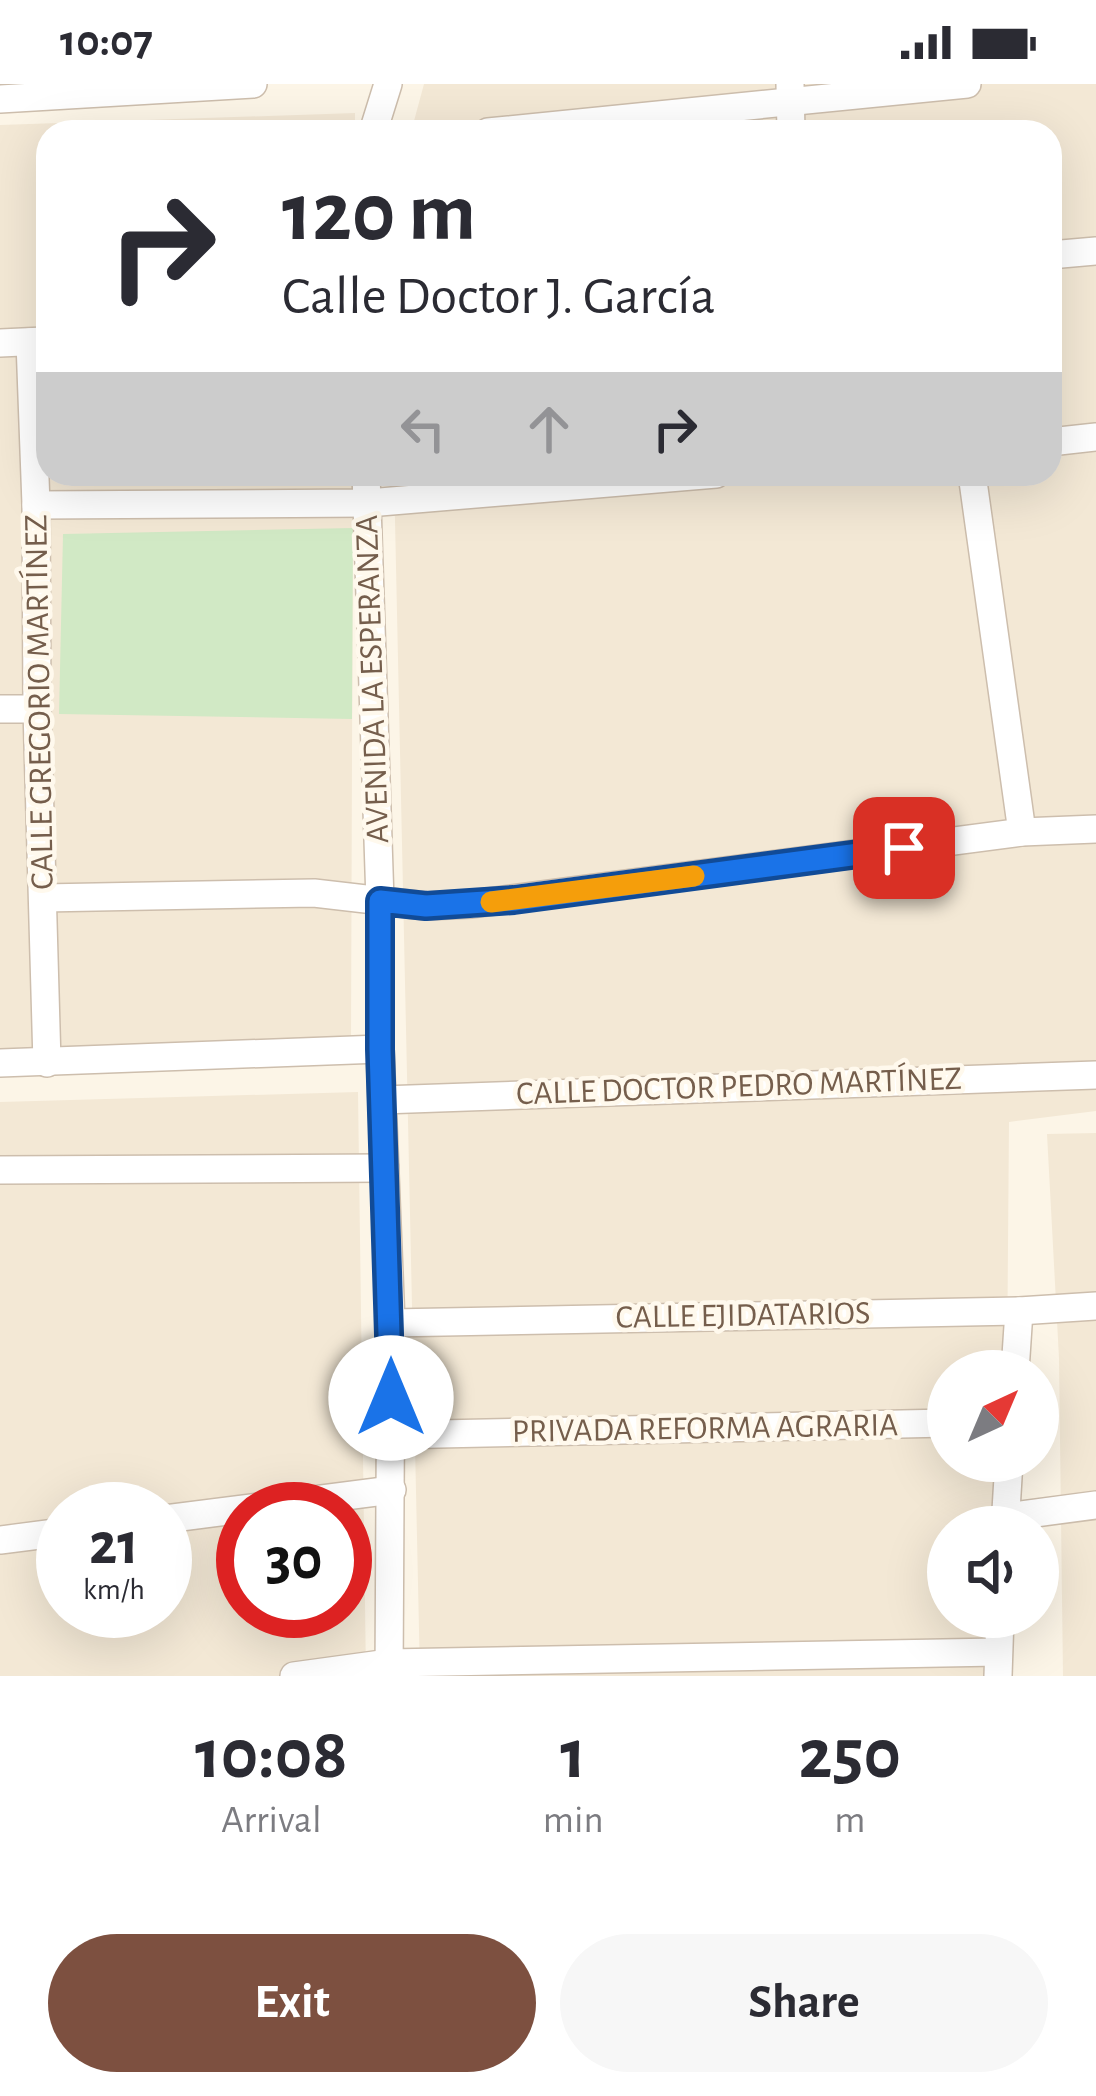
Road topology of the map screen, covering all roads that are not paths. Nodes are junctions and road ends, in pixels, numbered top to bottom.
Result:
1 (253, 84) edge
2 (388, 84) edge
3 (967, 84) edge
4 (35, 90) edge
5 (790, 92) edge
6 (0, 99) edge
7 (377, 120) edge
8 (579, 120) edge
9 (1096, 251) edge
10 (1062, 254) edge
11 (36, 342) edge
12 (0, 343) edge
13 (1096, 436) edge
14 (1062, 440) edge
15 (36, 486) edge
16 (367, 486) edge
17 (572, 486) edge
18 (973, 486) edge
19 (368, 503) junction
20 (36, 505) junction
21 (0, 709) edge
22 (37, 709) junction
23 (1096, 829) edge
24 (1022, 832) junction
25 (43, 898) junction
26 (380, 901) junction
27 (380, 1049) junction
28 (0, 1063) edge
29 (47, 1063) junction
30 (1096, 1075) edge
31 (382, 1100) junction
32 (385, 1168) junction
33 (0, 1170) edge
34 (1096, 1306) edge
35 (1019, 1311) junction
36 (391, 1323) junction
37 (1016, 1350) edge
38 (927, 1424) edge
39 (391, 1435) junction
40 (392, 1490) junction
41 (1096, 1505) edge
42 (1059, 1512) edge
43 (192, 1516) edge
44 (36, 1535) edge
45 (0, 1540) edge
46 (998, 1664) edge
47 (389, 1670) edge
48 (294, 1676) edge

1 - 4 street
2 - 7 street
3 - 5 street
4 - 6 street
5 - 8 street
9 - 10 street
11 - 12 street
13 - 14 street
15 - 20 street, CALLE GREGORIO MARTÍNEZ
16 - 19 street, AVENIDA LA ESPERANZA
17 - 19 street
18 - 24 street
19 - 20 street
19 - 26 street, AVENIDA LA ESPERANZA
20 - 22 street, CALLE GREGORIO MARTÍNEZ
21 - 22 street
22 - 25 street, CALLE GREGORIO MARTÍNEZ
23 - 24 street
24 - 26 street
25 - 26 street
25 - 29 street, CALLE GREGORIO MARTÍNEZ
26 - 27 street, AVENIDA LA ESPERANZA
27 - 29 street
27 - 31 street, AVENIDA LA ESPERANZA
28 - 29 street
30 - 31 street, CALLE DOCTOR PEDRO MARTÍNEZ
31 - 32 street, AVENIDA LA ESPERANZA
32 - 33 street
32 - 36 street, AVENIDA LA ESPERANZA
34 - 35 street, CALLE EJIDATARIOS
35 - 36 street, CALLE EJIDATARIOS
35 - 37 street
36 - 39 street, AVENIDA LA ESPERANZA
38 - 39 street, PRIVADA REFORMA AGRARIA
39 - 40 street, AVENIDA LA ESPERANZA
40 - 43 street
40 - 47 street, AVENIDA LA ESPERANZA
41 - 42 street
44 - 45 street
46 - 47 street
47 - 48 street

